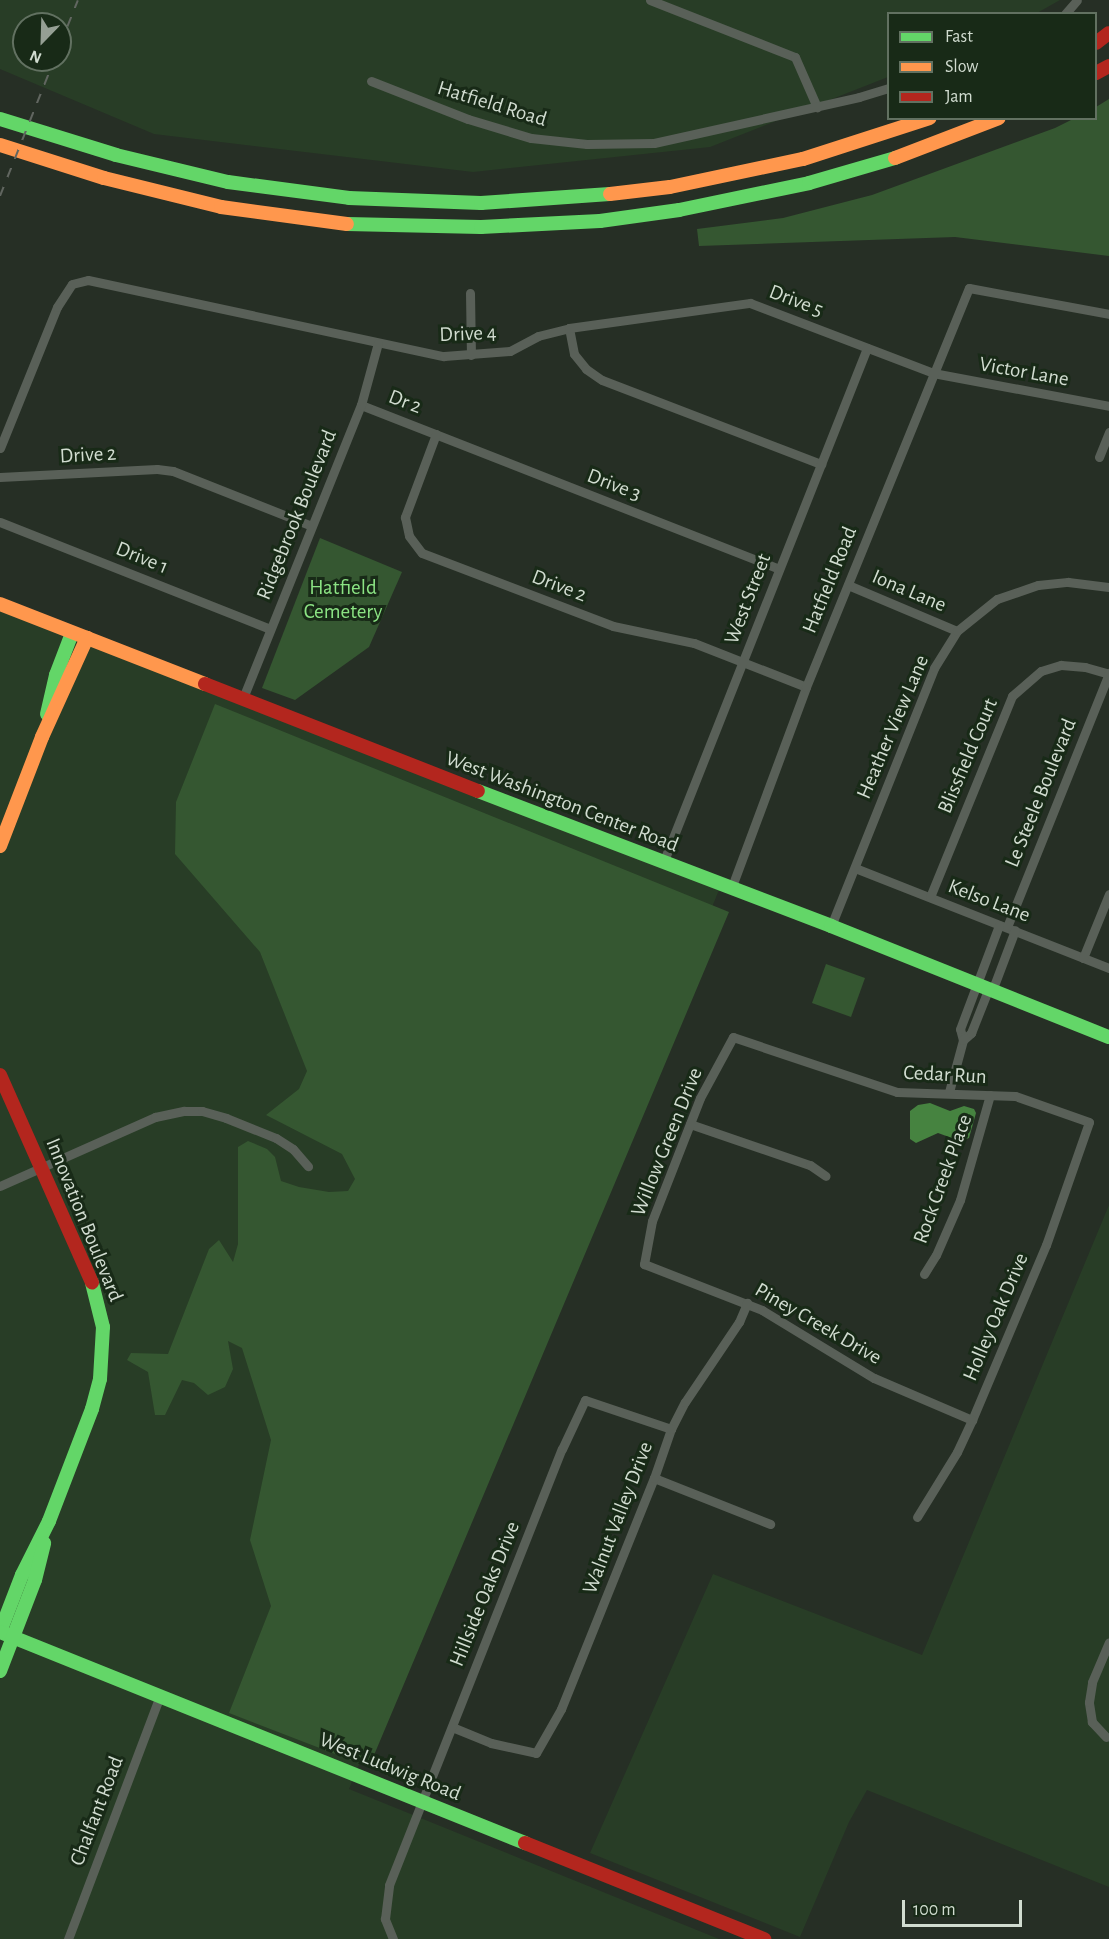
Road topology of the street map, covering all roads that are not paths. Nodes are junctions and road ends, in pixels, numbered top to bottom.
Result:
1 (650, 0) edge
2 (1077, 0) edge
3 (1067, 12) edge
4 (371, 81) dead end
5 (887, 88) edge
6 (817, 107) junction
7 (0, 119) edge
8 (924, 120) edge
9 (994, 120) edge
10 (0, 145) edge
11 (470, 293) dead end
12 (1109, 314) edge
13 (569, 328) junction
14 (378, 343) junction
15 (867, 348) junction
16 (471, 356) junction
17 (933, 373) junction
18 (361, 405) junction
19 (1109, 406) edge
20 (1109, 432) edge
21 (436, 434) junction
22 (0, 448) edge
23 (1100, 457) dead end
24 (821, 465) junction
25 (0, 477) edge
26 (0, 522) edge
27 (312, 526) junction
28 (779, 569) junction
29 (848, 585) junction
30 (1109, 587) edge
31 (0, 604) edge
32 (270, 629) junction
33 (957, 631) junction
34 (72, 633) junction
35 (87, 638) junction
36 (743, 663) junction
37 (1109, 674) edge
38 (806, 687) junction
39 (243, 698) junction
40 (42, 737) junction
41 (0, 846) edge
42 (663, 863) junction
43 (855, 868) junction
44 (731, 889) junction
45 (1109, 894) edge
46 (930, 897) junction
47 (831, 926) junction
48 (1007, 928) junction
49 (1083, 958) junction
50 (1109, 968) edge
51 (985, 988) junction
52 (733, 1037) joint
53 (1109, 1037) edge
54 (0, 1075) edge
55 (949, 1092) junction
56 (990, 1095) junction
57 (1089, 1122) joint
58 (690, 1124) junction
59 (308, 1166) dead end
60 (41, 1168) junction
61 (826, 1176) dead end
62 (0, 1186) edge
63 (644, 1264) joint
64 (924, 1274) dead end
65 (747, 1303) junction
66 (972, 1420) junction
67 (671, 1429) junction
68 (654, 1478) junction
69 (917, 1517) dead end
70 (770, 1524) dead end
71 (4, 1634) edge
72 (1109, 1642) edge
73 (0, 1671) edge
74 (160, 1695) junction
75 (452, 1727) junction
76 (1106, 1737) dead end
77 (420, 1803) junction
78 (68, 1939) edge
79 (393, 1939) edge
80 (764, 1939) edge

1 - 6 street
2 - 3 street
4 - 6 street, Hatfield Road
5 - 6 street, Hatfield Road
7 - 8 main road
9 - 10 main road
11 - 16 street
12 - 17 street, Hatfield Road
13 - 15 street, Drive 5
13 - 16 street, Drive 4
13 - 24 street
14 - 16 street, Drive 4
14 - 18 street, Ridgebrook Boulevard
14 - 22 street, Drive 4
15 - 17 street, Drive 5
15 - 24 street, West Street
17 - 19 street, Victor Lane
17 - 29 street, Hatfield Road
18 - 21 street, Dr 2
18 - 27 street, Ridgebrook Boulevard
20 - 23 street
21 - 28 street, Drive 3
21 - 36 street, Drive 2
24 - 28 street, West Street
25 - 27 street, Drive 2
26 - 32 street, Drive 1
27 - 32 street, Ridgebrook Boulevard
28 - 36 street, West Street
29 - 33 street, Iona Lane
29 - 38 street, Hatfield Road
30 - 33 street, Heather View Lane
31 - 34 main road, West Washington Center Road
32 - 39 street, Ridgebrook Boulevard
33 - 43 street, Heather View Lane
34 - 35 main road, West Washington Center Road
34 - 40 main road
35 - 39 main road, West Washington Center Road
35 - 40 main road
36 - 38 street, Drive 2
36 - 42 street, West Street
37 - 46 street, Blissfield Court
37 - 48 street, Le Steele Boulevard
38 - 44 street, Hatfield Road
39 - 42 main road, West Washington Center Road
40 - 41 main road
42 - 44 main road, West Washington Center Road
43 - 46 street, Kelso Lane
43 - 47 street, Heather View Lane
44 - 47 main road, West Washington Center Road
45 - 49 street
46 - 48 street, Kelso Lane
47 - 51 main road, West Washington Center Road
48 - 49 street, Kelso Lane
48 - 51 street, Le Steele Boulevard
48 - 51 street, Le Steele Boulevard
49 - 50 street, Kelso Lane
51 - 53 main road, West Washington Center Road
51 - 55 street
52 - 55 street, Cedar Run
52 - 58 street, Willow Green Drive
54 - 60 main road, Innovation Boulevard
55 - 56 street, Cedar Run
56 - 57 street, Cedar Run
56 - 64 street, Rock Creek Place
57 - 66 street, Holley Oak Drive
58 - 61 street
58 - 63 street, Willow Green Drive
59 - 60 street
60 - 62 street
60 - 71 main road, Innovation Boulevard
63 - 65 street, Piney Creek Drive
65 - 66 street, Piney Creek Drive
65 - 67 street, Walnut Valley Drive
66 - 69 street, Holley Oak Drive
67 - 68 street, Walnut Valley Drive
67 - 75 street, Hillside Oaks Drive
68 - 70 street
68 - 75 street, Walnut Valley Drive
71 - 73 main road, Innovation Boulevard
71 - 74 main road, West Ludwig Road
72 - 76 street
74 - 77 main road, West Ludwig Road
74 - 78 street, Chalfant Road
75 - 77 street, Hillside Oaks Drive
77 - 79 street, Hillside Oaks Drive
77 - 80 main road, West Ludwig Road

